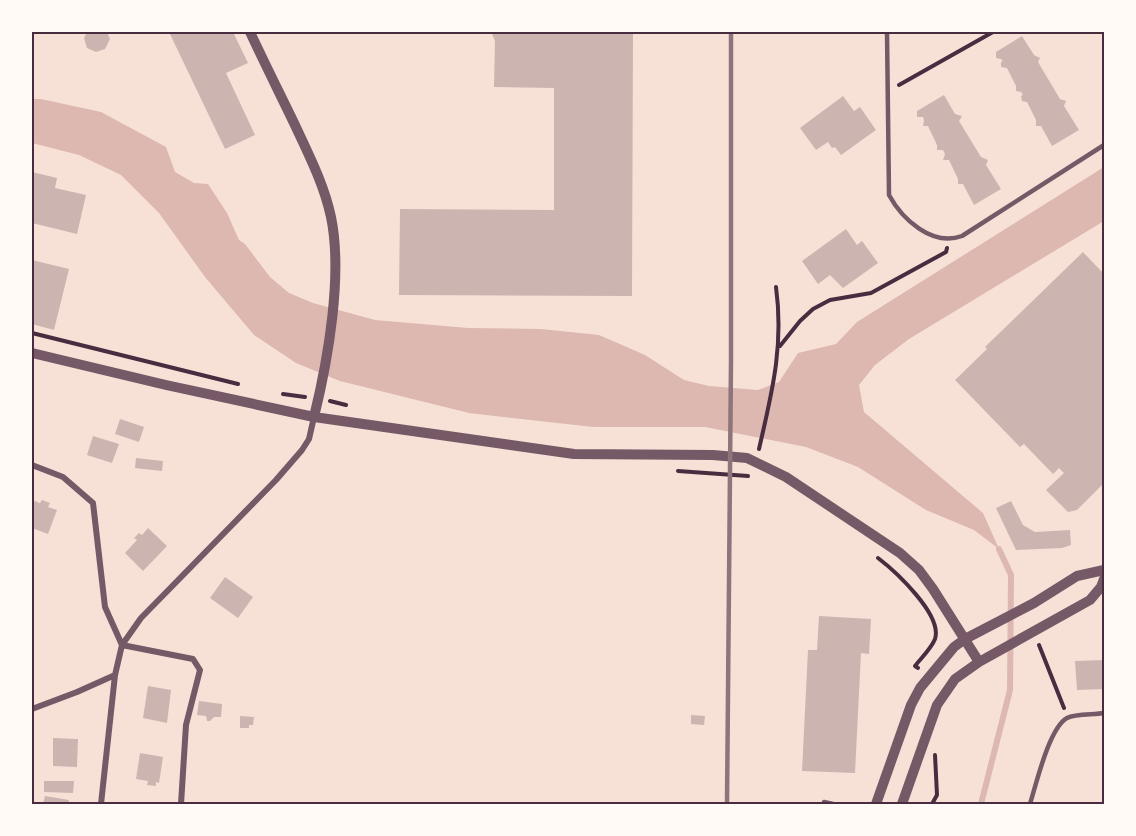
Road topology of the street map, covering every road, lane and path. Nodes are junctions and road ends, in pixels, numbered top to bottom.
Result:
1 (250, 32) edge
2 (887, 32) edge
3 (993, 32) edge
4 (888, 91) junction
5 (1104, 145) edge
6 (951, 240) junction
7 (776, 287) dead end
8 (32, 333) edge
9 (780, 346) junction
10 (32, 352) edge
11 (245, 386) dead end
12 (278, 393) dead end
13 (324, 400) junction
14 (314, 417) junction
15 (759, 449) dead end
16 (32, 465) edge
17 (692, 472) dead end
18 (752, 477) dead end
19 (873, 554) dead end
20 (1104, 570) edge
21 (1104, 579) edge
22 (965, 639) junction
23 (122, 645) junction
24 (1038, 645) dead end
25 (980, 662) junction
26 (918, 668) dead end
27 (115, 675) junction
28 (32, 709) edge
29 (1104, 713) edge
30 (1068, 717) junction
31 (935, 747) dead end
32 (824, 801) dead end
33 (101, 804) edge
34 (181, 804) edge
35 (833, 804) edge
36 (876, 804) edge
37 (902, 804) edge
38 (932, 804) edge
39 (1030, 804) edge

1 - 13 street
2 - 4 lane
3 - 4 path
4 - 6 lane
5 - 6 lane
6 - 9 path
7 - 9 path
8 - 11 path
9 - 15 path
10 - 14 street
12 - 13 path
13 - 14 street
14 - 22 street
14 - 23 street
16 - 23 street
17 - 18 path
19 - 26 path
20 - 22 street
21 - 25 street
22 - 25 street
22 - 36 street
23 - 27 street
23 - 34 street
24 - 30 path
25 - 37 street
27 - 28 street
27 - 33 street
29 - 30 lane
30 - 39 lane
31 - 38 path
32 - 35 lane

